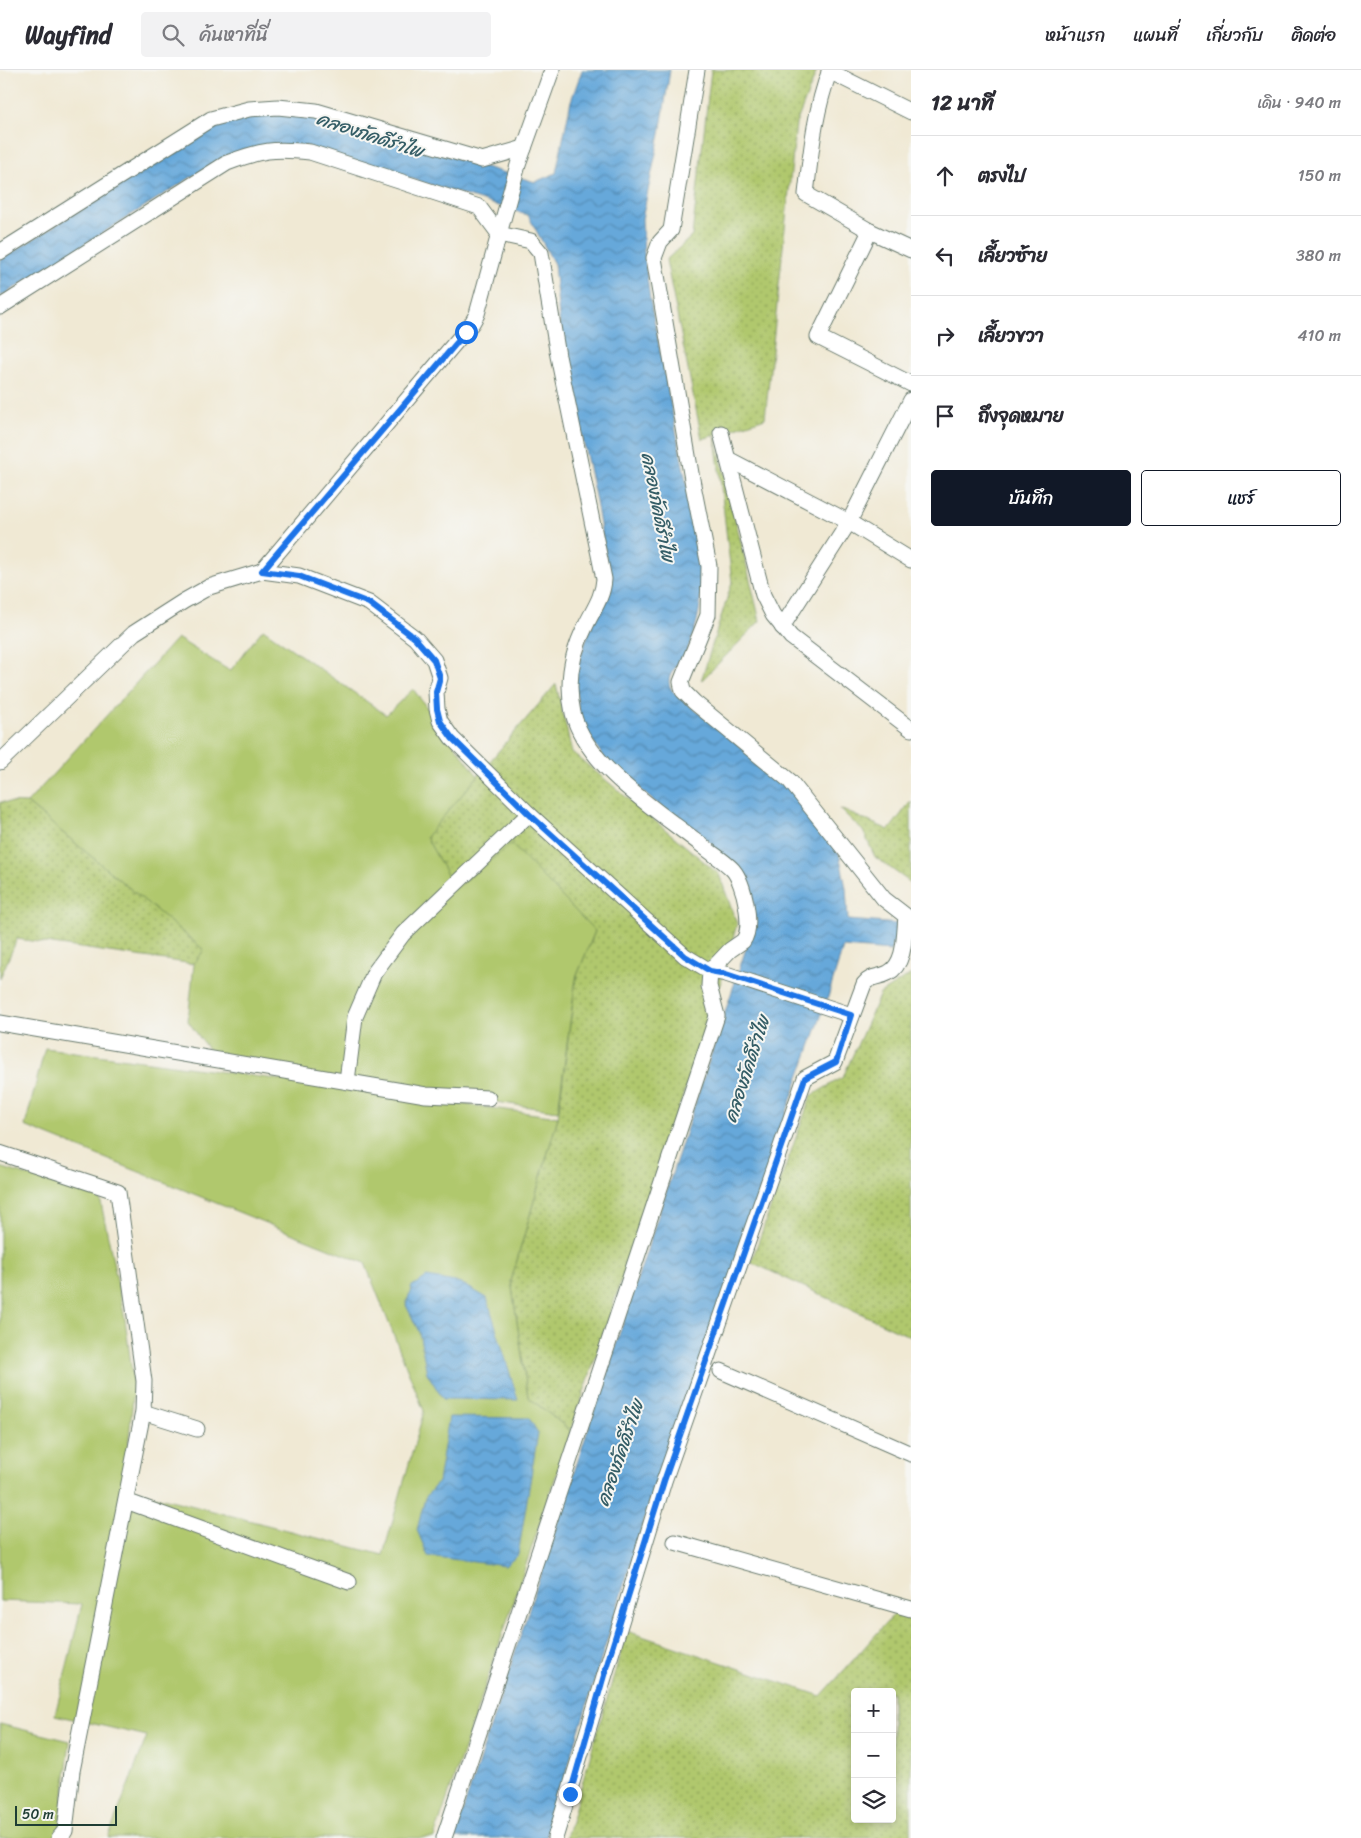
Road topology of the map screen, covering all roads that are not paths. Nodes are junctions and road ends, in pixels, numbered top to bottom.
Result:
1 (552, 70) edge
2 (696, 70) edge
3 (830, 71) edge
4 (911, 112) edge
5 (524, 148) junction
6 (501, 229) junction
7 (870, 232) junction
8 (911, 250) edge
9 (0, 252) edge
10 (0, 307) edge
11 (911, 384) edge
12 (911, 400) edge
13 (721, 433) dead end
14 (728, 459) junction
15 (849, 522) junction
16 (911, 560) edge
17 (262, 571) junction
18 (782, 627) junction
19 (911, 728) edge
20 (0, 762) edge
21 (529, 814) junction
22 (710, 971) junction
23 (844, 1013) junction
24 (0, 1023) edge
25 (346, 1080) junction
26 (488, 1098) dead end
27 (0, 1153) edge
28 (721, 1371) dead end
29 (143, 1412) junction
30 (197, 1429) dead end
31 (911, 1454) edge
32 (126, 1501) junction
33 (676, 1542) dead end
34 (350, 1582) dead end
35 (911, 1609) edge
36 (59, 1838) edge
37 (444, 1838) edge
38 (555, 1838) edge

1 - 5 street
2 - 23 street
3 - 4 street
3 - 7 street
5 - 6 street
5 - 9 street
6 - 10 street
6 - 17 street
6 - 22 street
7 - 8 street
7 - 11 street
12 - 15 street
13 - 14 street
14 - 15 street
14 - 18 street
15 - 16 street
15 - 18 street
17 - 20 street
17 - 21 street
18 - 19 street
21 - 22 street
21 - 25 street
22 - 23 street
22 - 37 street
23 - 38 street
24 - 25 street
25 - 26 street
27 - 29 street
28 - 31 street
29 - 30 street
29 - 32 street
32 - 34 street
32 - 36 street
33 - 35 street

